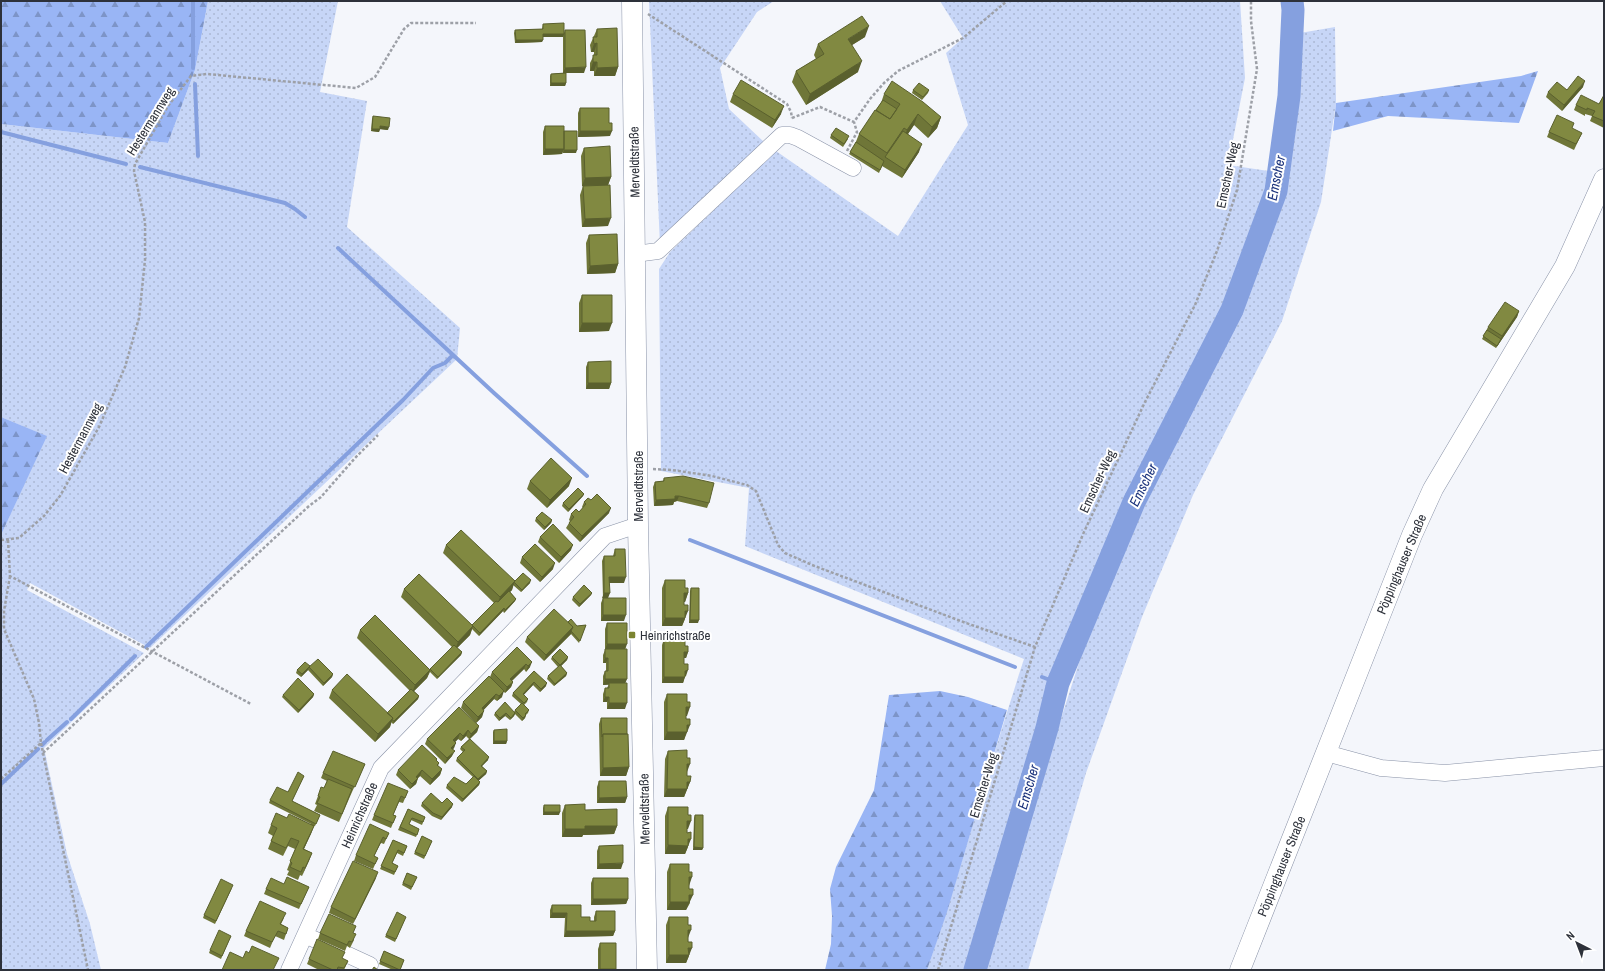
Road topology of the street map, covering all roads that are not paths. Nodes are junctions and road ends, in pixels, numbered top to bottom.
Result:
1 (630, 2) edge
2 (847, 165) road end
3 (1604, 179) edge
4 (635, 254) junction
5 (638, 525) junction
6 (1326, 753) junction
7 (1604, 758) edge
8 (305, 935) junction
9 (370, 965) dead end
10 (289, 970) edge
11 (647, 970) edge
12 (1240, 970) edge

1 - 4 main road, Merveldtstraße
2 - 4 street
3 - 6 main road, Pöppinghauser Straße
4 - 5 main road, Merveldtstraße
5 - 8 street, Heinrichstraße
5 - 11 main road, Merveldtstraße
6 - 7 street
6 - 12 main road, Pöppinghauser Straße
8 - 9 street
8 - 10 street, Heinrichstraße

